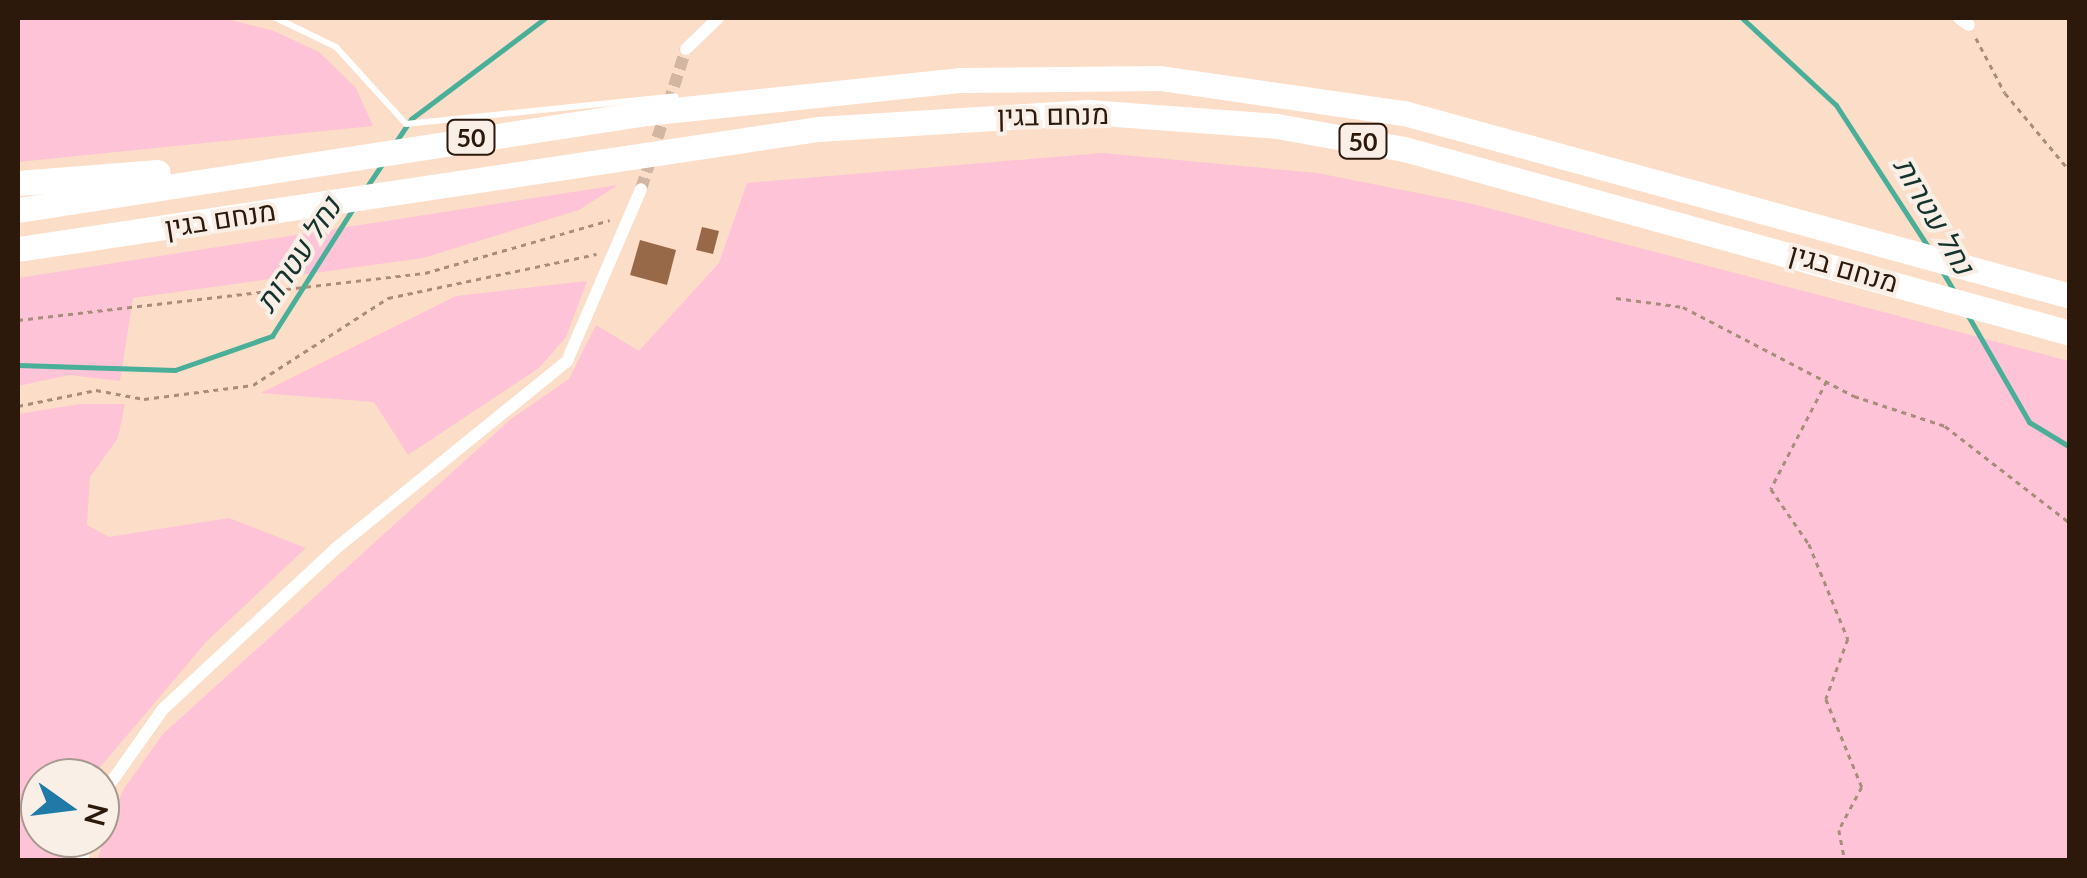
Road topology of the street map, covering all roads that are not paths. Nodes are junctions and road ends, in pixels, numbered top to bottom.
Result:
1 (276, 18) edge
2 (718, 18) edge
3 (686, 49) tunnel mouth
4 (676, 96) dead end
5 (297, 160) junction
6 (18, 183) edge
7 (641, 189) tunnel mouth
8 (18, 210) edge
9 (18, 251) edge
10 (2070, 296) edge
11 (2070, 333) edge
12 (120, 770) edge

1 - 4 lane
2 - 3 street
5 - 6 highway
5 - 8 highway, מנחם בגין / 50
5 - 10 highway, מנחם בגין / 50
7 - 12 street
9 - 11 highway, מנחם בגין / 50

